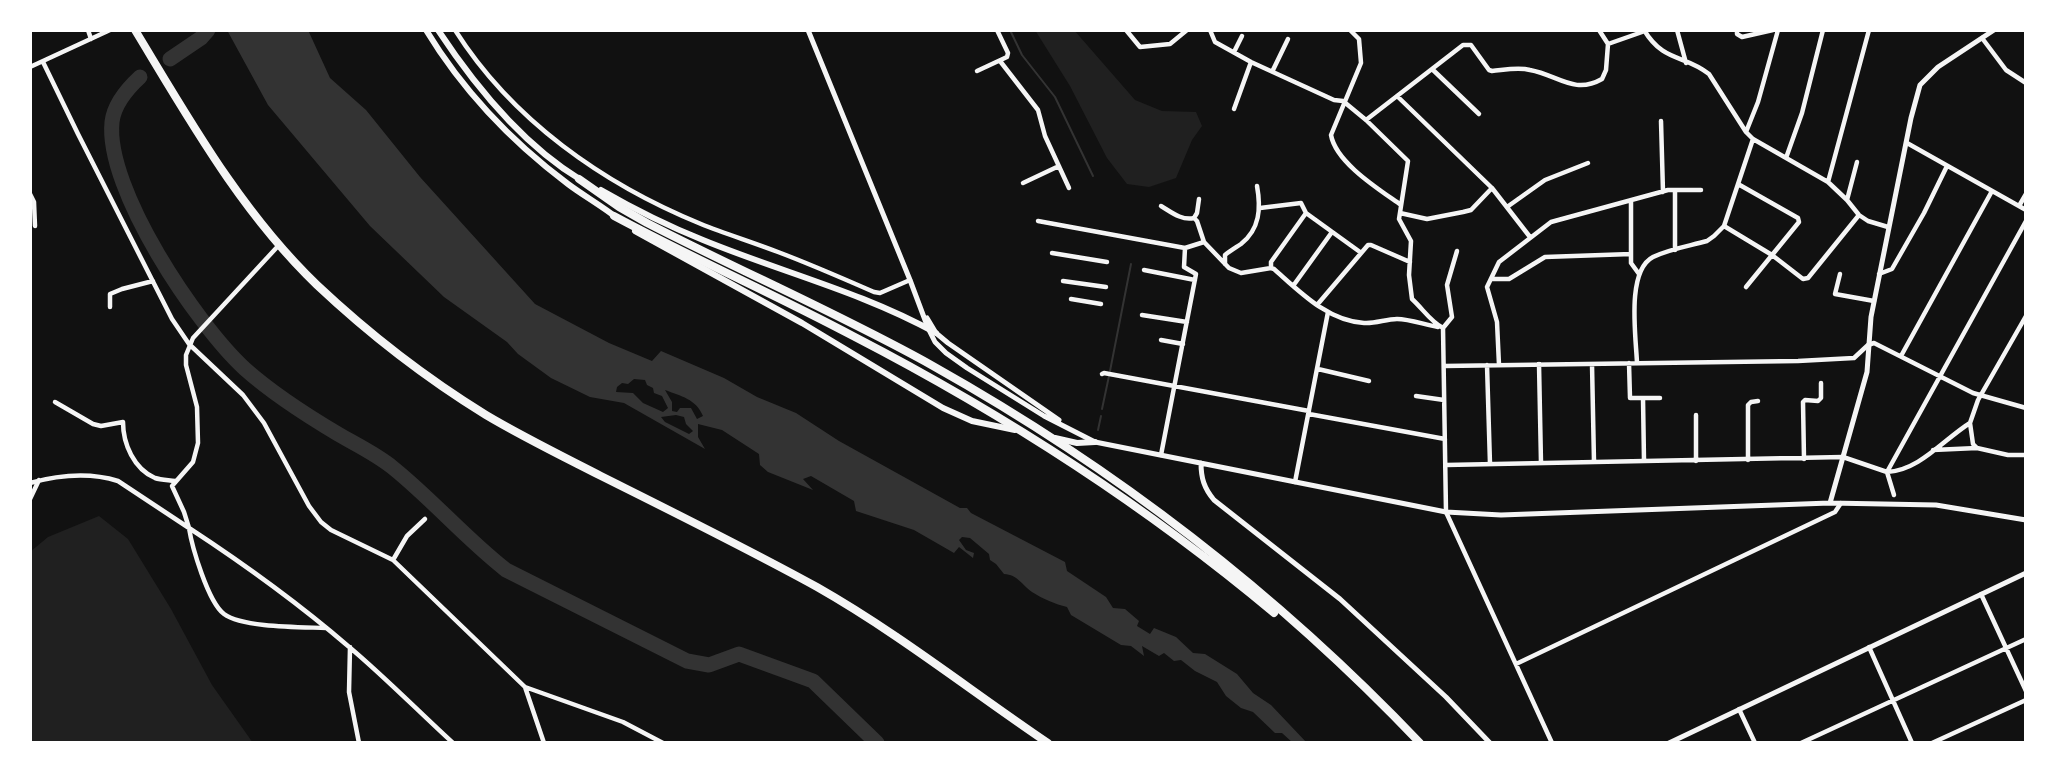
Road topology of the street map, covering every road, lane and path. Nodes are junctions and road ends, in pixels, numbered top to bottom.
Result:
1 (88, 30) edge
2 (110, 30) edge
3 (135, 30) edge
4 (426, 30) edge
5 (438, 30) edge
6 (455, 30) edge
7 (808, 30) edge
8 (997, 30) edge
9 (1126, 30) edge
10 (1186, 30) edge
11 (1210, 30) edge
12 (1350, 30) edge
13 (1599, 30) edge
14 (1677, 30) edge
15 (1737, 30) edge
16 (1773, 30) edge
17 (1778, 30) edge
18 (1823, 30) edge
19 (1869, 30) edge
20 (1994, 30) edge
21 (1645, 31) edge
22 (1242, 36) dead end
23 (1982, 38) junction
24 (91, 39) junction
25 (1288, 39) dead end
26 (1608, 44) junction
27 (1234, 52) junction
28 (1000, 61) junction
29 (43, 62) junction
30 (1251, 62) junction
31 (1686, 63) junction
32 (30, 67) edge
33 (1432, 69) junction
34 (1273, 70) junction
35 (977, 71) dead end
36 (2026, 83) edge
37 (1397, 96) junction
38 (1343, 101) junction
39 (1234, 109) dead end
40 (1479, 114) dead end
41 (1366, 120) junction
42 (1661, 121) dead end
43 (1746, 132) junction
44 (1753, 139) junction
45 (1907, 143) junction
46 (1786, 158) junction
47 (1857, 162) dead end
48 (1588, 163) dead end
49 (1059, 166) junction
50 (1947, 166) junction
51 (579, 179) junction
52 (1828, 182) junction
53 (1023, 183) dead end
54 (1738, 184) junction
55 (1257, 186) dead end
56 (1069, 188) dead end
57 (1492, 188) junction
58 (1701, 190) dead end
59 (1675, 191) junction
60 (1992, 191) junction
61 (1663, 192) junction
62 (30, 194) edge
63 (2026, 194) edge
64 (1199, 199) dead end
65 (1847, 200) junction
66 (1631, 201) junction
67 (1401, 205) junction
68 (1161, 206) dead end
69 (2019, 206) junction
70 (1507, 207) junction
71 (1260, 208) junction
72 (2026, 210) edge
73 (1306, 213) junction
74 (1400, 213) junction
75 (1859, 215) junction
76 (614, 216) junction
77 (1194, 218) junction
78 (1038, 220) dead end
79 (2026, 221) edge
80 (35, 226) dead end
81 (1724, 226) junction
82 (1888, 227) junction
83 (1332, 232) junction
84 (1530, 237) junction
85 (1204, 242) junction
86 (279, 244) junction
87 (1185, 248) junction
88 (1675, 250) junction
89 (1457, 251) dead end
90 (1360, 252) junction
91 (1052, 253) dead end
92 (1631, 254) junction
93 (1772, 255) junction
94 (1107, 262) dead end
95 (1410, 262) junction
96 (1225, 264) junction
97 (1271, 268) junction
98 (1144, 270) dead end
99 (1639, 274) junction
100 (1840, 274) dead end
101 (1879, 274) junction
102 (1491, 279) junction
103 (910, 280) junction
104 (1195, 280) junction
105 (153, 281) junction
106 (1063, 281) dead end
107 (1293, 286) junction
108 (1106, 287) dead end
109 (1746, 287) dead end
110 (1071, 299) dead end
111 (918, 300) junction
112 (1874, 301) junction
113 (1101, 304) dead end
114 (1317, 305) junction
115 (110, 307) dead end
116 (1328, 312) junction
117 (1142, 315) dead end
118 (2026, 316) edge
119 (1187, 322) junction
120 (928, 328) junction
121 (1443, 328) junction
122 (936, 333) junction
123 (1161, 340) dead end
124 (189, 344) junction
125 (1183, 344) junction
126 (1868, 345) junction
127 (1901, 356) junction
128 (1629, 363) junction
129 (1637, 363) junction
130 (1539, 364) junction
131 (1592, 364) junction
132 (1487, 365) junction
133 (1499, 365) junction
134 (1444, 366) junction
135 (1318, 369) junction
136 (1101, 374) dead end
137 (1941, 376) junction
138 (1369, 381) dead end
139 (1821, 383) dead end
140 (1174, 387) junction
141 (1981, 395) junction
142 (1416, 396) dead end
143 (1643, 398) junction
144 (1660, 398) dead end
145 (1444, 400) junction
146 (55, 402) dead end
147 (1758, 402) dead end
148 (2026, 408) edge
149 (1309, 412) junction
150 (1696, 416) dead end
151 (1970, 423) junction
152 (1077, 433) junction
153 (1445, 439) junction
154 (1095, 442) junction
155 (1977, 448) junction
156 (1933, 450) junction
157 (1161, 455) junction
158 (2026, 455) edge
159 (1843, 458) junction
160 (1804, 459) junction
161 (1748, 460) junction
162 (1644, 461) junction
163 (1696, 461) junction
164 (1594, 462) junction
165 (1201, 463) junction
166 (1541, 463) junction
167 (1490, 464) junction
168 (1446, 465) junction
169 (1887, 472) junction
170 (39, 480) junction
171 (174, 481) junction
172 (1296, 482) junction
173 (30, 483) edge
174 (1894, 495) dead end
175 (30, 499) edge
176 (1830, 503) junction
177 (1841, 504) junction
178 (1446, 512) junction
179 (425, 519) dead end
180 (2026, 520) edge
181 (189, 528) junction
182 (393, 560) junction
183 (2026, 573) edge
184 (1981, 594) junction
185 (326, 628) junction
186 (2026, 639) edge
187 (350, 646) junction
188 (1868, 647) junction
189 (2007, 648) junction
190 (1516, 664) junction
191 (525, 687) junction
192 (2026, 690) edge
193 (2026, 699) edge
194 (1893, 701) junction
195 (1385, 709) junction
196 (1739, 709) junction
197 (1683, 736) junction
198 (359, 743) edge
199 (453, 743) edge
200 (544, 743) edge
201 (663, 743) edge
202 (1047, 743) edge
203 (1420, 743) edge
204 (1490, 743) edge
205 (1552, 743) edge
206 (1670, 743) edge
207 (1687, 743) edge
208 (1755, 743) edge
209 (1801, 743) edge
210 (1912, 743) edge
211 (1932, 743) edge

1 - 24 street
2 - 24 street
3 - 86 highway
4 - 76 main road
5 - 51 main road
6 - 103 street
7 - 103 street
8 - 28 street
9 - 10 street
11 - 27 street
12 - 38 street
13 - 26 street
14 - 31 street
15 - 16 street
17 - 43 street
18 - 46 street
19 - 52 street
20 - 23 street
21 - 26 street
21 - 31 street
22 - 27 street
23 - 36 street
23 - 45 street
24 - 29 street
25 - 34 street
26 - 33 street
27 - 30 street
28 - 35 street
28 - 49 street
29 - 32 street
29 - 105 street
30 - 34 street
30 - 39 street
31 - 43 street
33 - 37 street
33 - 40 street
34 - 38 street
37 - 41 street
37 - 57 street
38 - 41 street
38 - 67 street
41 - 67 street
42 - 61 street
43 - 44 street
44 - 46 street
44 - 54 street
45 - 50 street
45 - 82 street
46 - 52 street
47 - 65 street
48 - 70 street
49 - 53 street
49 - 56 street
50 - 60 street
50 - 101 street
51 - 120 main road
51 - 195 highway
52 - 65 street
54 - 81 street
54 - 93 street
55 - 71 street
57 - 70 street
57 - 74 street
58 - 59 street
59 - 61 street
59 - 88 street
60 - 69 street
60 - 127 street
61 - 66 street
62 - 80 street
63 - 69 street
64 - 77 street
65 - 75 street
66 - 84 street
66 - 92 street
67 - 74 street
68 - 77 street
69 - 72 street
70 - 84 street
71 - 73 street
71 - 96 street
73 - 83 street
73 - 97 street
74 - 95 street
75 - 82 street
75 - 93 street
76 - 154 main road
76 - 195 highway
77 - 85 street
78 - 87 street
79 - 137 street
81 - 88 street
81 - 93 street
82 - 101 street
83 - 90 street
83 - 107 street
84 - 102 street
85 - 87 street
85 - 96 street
86 - 124 street
86 - 202 highway
87 - 104 street
88 - 99 street
89 - 121 street
90 - 95 street
90 - 114 street
91 - 94 street
92 - 99 street
92 - 102 street
93 - 109 street
95 - 121 street
96 - 97 street
97 - 107 street
98 - 104 street
99 - 129 street
100 - 112 street
101 - 112 street
102 - 133 street
103 - 111 street
104 - 119 street
105 - 115 street
105 - 124 street
106 - 108 street
107 - 114 street
110 - 113 street
111 - 120 street
111 - 122 street
112 - 126 street
114 - 116 street
116 - 121 street
116 - 135 street
117 - 119 street
118 - 141 street
119 - 125 street
120 - 122 main road
120 - 152 street
121 - 134 street
122 - 152 street
123 - 125 street
124 - 171 street
124 - 182 street
125 - 140 street
126 - 127 street
126 - 129 street
126 - 159 street
127 - 137 street
128 - 129 street
128 - 131 street
128 - 143 street
130 - 131 street
130 - 133 street
130 - 166 street
131 - 164 street
132 - 133 street
132 - 134 street
132 - 167 street
134 - 145 street
135 - 138 street
135 - 149 street
136 - 140 street
137 - 141 street
137 - 169 street
139 - 160 street
140 - 149 street
140 - 157 street
141 - 148 street
141 - 151 street
142 - 145 street
143 - 144 street
143 - 162 street
145 - 153 street
146 - 171 street
147 - 161 street
149 - 153 street
149 - 172 street
150 - 163 street
151 - 155 street
151 - 156 street
152 - 154 street
153 - 168 street
154 - 157 street
155 - 156 street
155 - 158 street
156 - 169 street
157 - 165 street
159 - 160 street
159 - 169 street
159 - 176 street
160 - 161 street
161 - 163 street
162 - 163 street
162 - 164 street
164 - 166 street
165 - 172 street
165 - 204 street
166 - 167 street
167 - 168 street
168 - 178 street
169 - 174 street
170 - 173 street
170 - 175 street
170 - 181 street
171 - 181 street
172 - 178 street
176 - 177 street
176 - 178 street
177 - 180 street
177 - 190 street
178 - 190 street
179 - 182 street
181 - 185 street
181 - 185 street
182 - 191 street
183 - 184 street
184 - 188 street
184 - 189 street
185 - 187 street
186 - 189 street
187 - 198 street
187 - 199 street
188 - 194 street
188 - 196 street
189 - 192 street
189 - 194 street
190 - 205 street
191 - 200 street
191 - 201 street
193 - 211 street
194 - 209 street
194 - 210 street
195 - 203 highway
196 - 197 street
196 - 208 street
197 - 206 street
197 - 207 street

